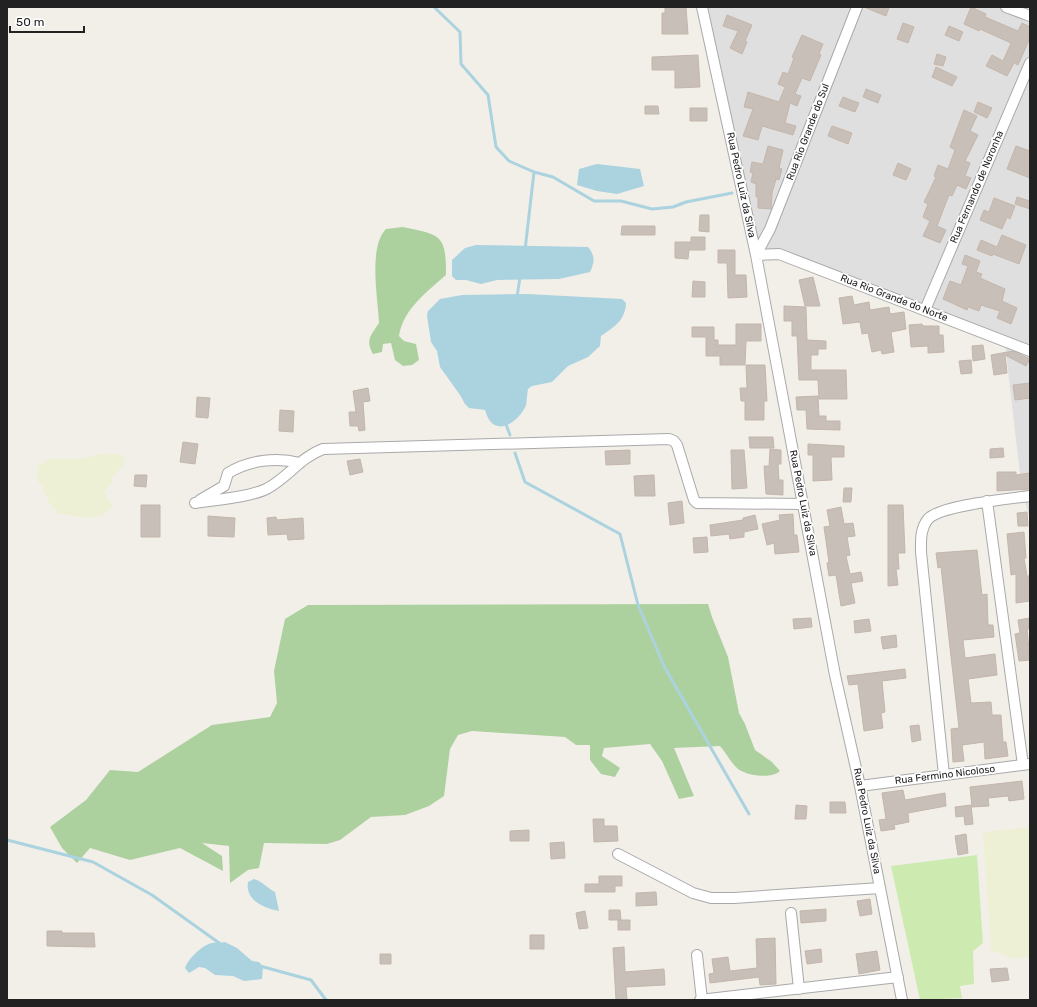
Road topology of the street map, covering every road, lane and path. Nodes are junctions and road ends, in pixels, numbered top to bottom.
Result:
1 (702, 7) edge
2 (856, 7) edge
3 (1006, 7) edge
4 (1030, 16) edge
5 (1030, 63) edge
6 (756, 255) junction
7 (925, 310) junction
8 (1030, 351) edge
9 (300, 463) junction
10 (1030, 496) edge
11 (988, 501) junction
12 (803, 504) junction
13 (1026, 764) edge
14 (944, 775) junction
15 (860, 786) junction
16 (618, 854) dead end
17 (880, 888) junction
18 (791, 913) dead end
19 (697, 956) dead end
20 (898, 977) junction
21 (799, 989) junction
22 (701, 1000) edge
23 (902, 1000) edge

1 - 6 street, Rua Pedro Luiz da Silva
2 - 6 street, Rua Rio Grande do Sul
3 - 4 street
5 - 7 street, Rua Fernando de Noronha
6 - 7 street, Rua Rio Grande do Norte
6 - 12 street, Rua Pedro Luiz da Silva
7 - 8 street, Rua Rio Grande do Norte
9 - 9 street
9 - 12 street
10 - 11 street
11 - 13 street
11 - 14 street
12 - 15 street, Rua Pedro Luiz da Silva
13 - 14 street, Rua Fermino Nicoloso
14 - 15 street, Rua Fermino Nicoloso
15 - 17 street, Rua Pedro Luiz da Silva
16 - 17 street
17 - 20 street, Rua Pedro Luiz da Silva
18 - 21 street
19 - 22 street
20 - 21 street
20 - 23 street, Rua Pedro Luiz da Silva
21 - 22 street

